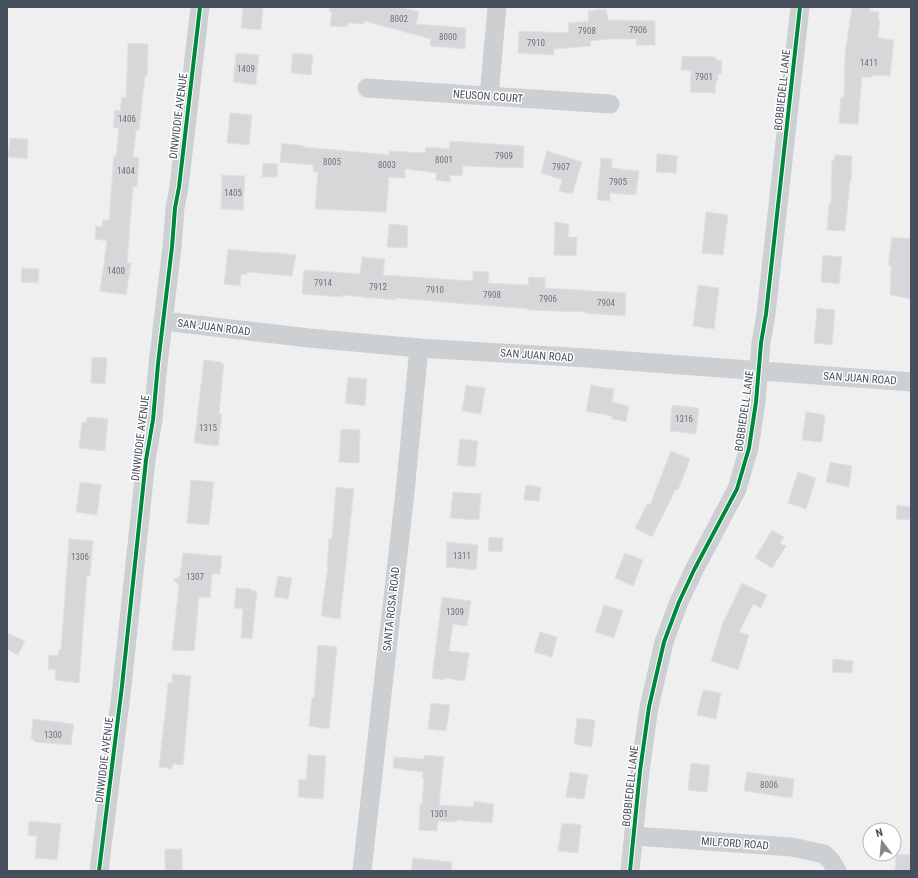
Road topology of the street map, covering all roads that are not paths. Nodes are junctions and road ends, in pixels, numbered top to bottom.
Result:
1 (200, 7) edge
2 (497, 7) edge
3 (800, 7) edge
4 (366, 88) dead end
5 (489, 96) junction
6 (610, 104) dead end
7 (163, 321) junction
8 (419, 348) junction
9 (759, 371) junction
10 (911, 382) edge
11 (634, 836) junction
12 (834, 866) edge
13 (100, 871) edge
14 (362, 871) edge
15 (630, 871) edge

1 - 7 street, DINWIDDIE AVENUE
2 - 5 street
3 - 9 street, BOBBIEDELL LANE
4 - 5 street, NEUSON COURT
5 - 6 street, NEUSON COURT
7 - 8 street, SAN JUAN ROAD
7 - 13 street, DINWIDDIE AVENUE
8 - 9 street, SAN JUAN ROAD
8 - 14 street, SANTA ROSA ROAD
9 - 10 street, SAN JUAN ROAD
9 - 11 street, BOBBIEDELL LANE
11 - 12 street, MILFORD ROAD
11 - 15 street, BOBBIEDELL LANE

